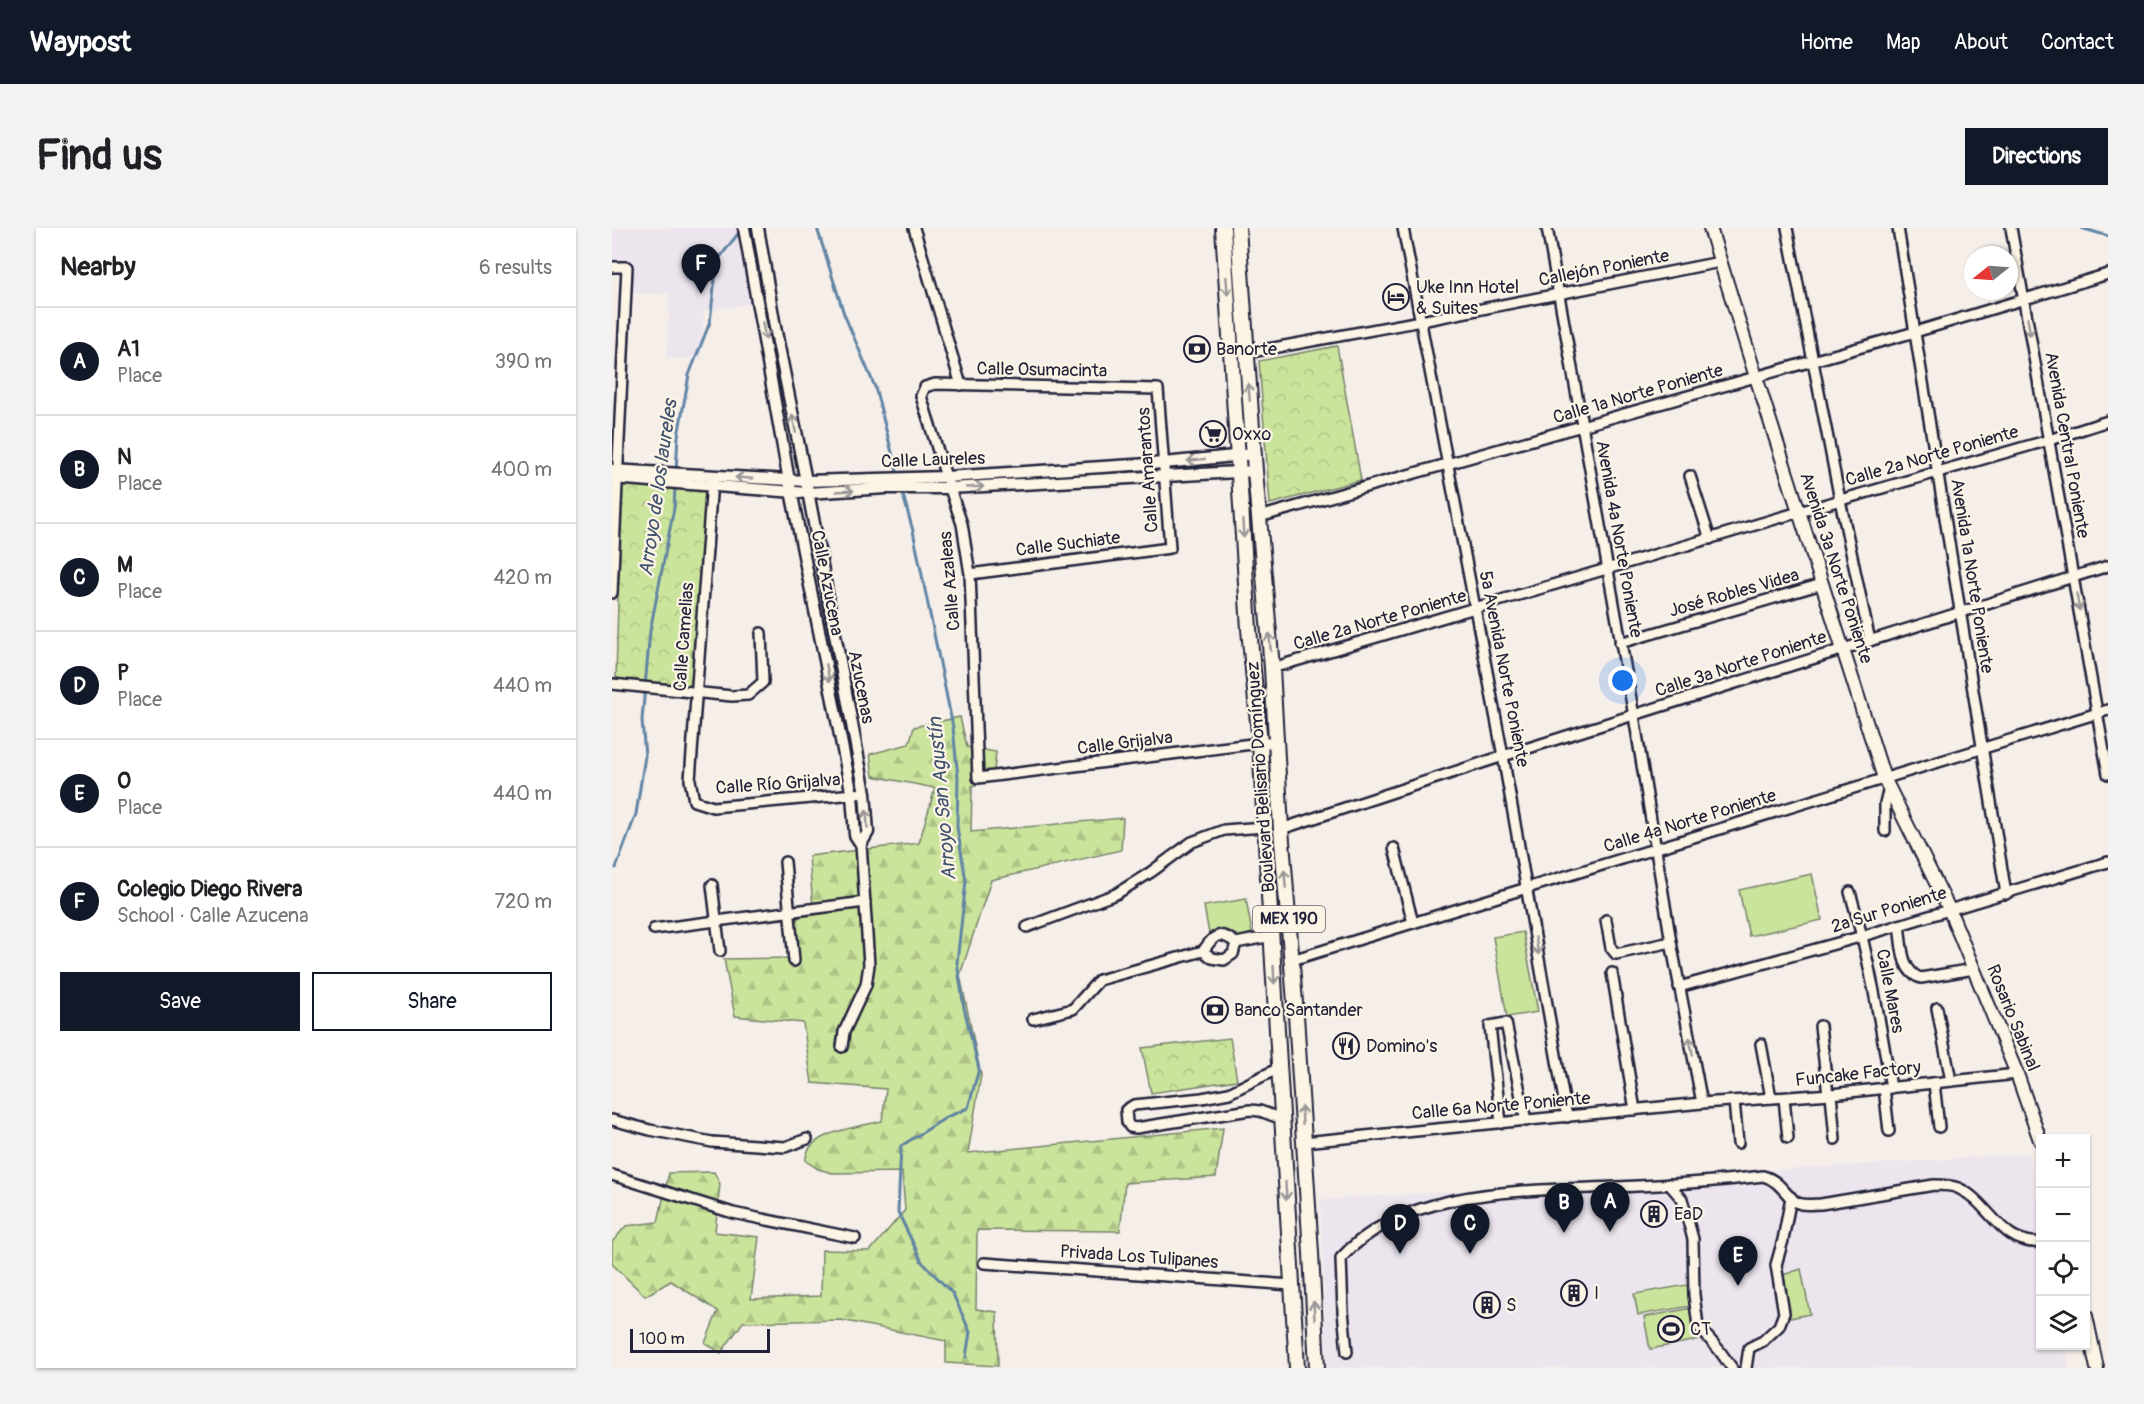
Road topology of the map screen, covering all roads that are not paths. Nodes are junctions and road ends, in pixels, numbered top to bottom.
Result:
1 (744, 228) edge
2 (758, 228) edge
3 (914, 228) edge
4 (1223, 228) edge
5 (1238, 228) edge
6 (1403, 228) edge
7 (1546, 228) edge
8 (1710, 228) edge
9 (1788, 228) edge
10 (1898, 228) edge
11 (2011, 228) edge
12 (1720, 262) junction
13 (612, 267) edge
14 (2108, 274) edge
15 (753, 279) junction
16 (768, 280) junction
17 (1559, 294) junction
18 (2024, 300) junction
19 (1421, 321) junction
20 (1916, 332) junction
21 (1246, 353) junction
22 (1813, 360) junction
23 (1756, 377) junction
24 (961, 385) junction
25 (925, 387) joint
26 (1158, 389) joint
27 (2108, 421) edge
28 (1582, 427) junction
29 (2049, 440) junction
30 (1254, 454) junction
31 (1238, 455) junction
32 (1164, 463) junction
33 (1448, 465) junction
34 (1239, 471) junction
35 (1255, 471) junction
36 (1938, 472) junction
37 (615, 474) edge
38 (1164, 476) junction
39 (1690, 476) dead end
40 (945, 477) junction
41 (712, 481) junction
42 (915, 483) junction
43 (791, 487) junction
44 (807, 487) junction
45 (950, 488) junction
46 (1840, 500) junction
47 (1799, 512) junction
48 (1259, 517) junction
49 (1710, 539) junction
50 (1170, 548) joint
51 (2108, 566) edge
52 (1607, 570) junction
53 (970, 574) junction
54 (2073, 577) junction
55 (1822, 584) junction
56 (612, 593) edge
57 (1476, 609) junction
58 (1962, 612) junction
59 (761, 633) dead end
60 (1870, 641) junction
61 (1620, 643) junction
62 (1843, 649) junction
63 (1272, 668) junction
64 (612, 684) edge
65 (697, 693) junction
66 (2108, 710) edge
67 (2098, 713) junction
68 (1634, 716) junction
69 (1260, 743) junction
70 (1277, 743) junction
71 (1982, 749) junction
72 (1503, 756) junction
73 (2108, 774) edge
74 (978, 778) joint
75 (1886, 783) junction
76 (865, 793) junction
77 (852, 795) junction
78 (694, 801) joint
79 (1264, 827) junction
80 (1281, 829) junction
81 (1885, 831) dead end
82 (861, 844) junction
83 (1394, 848) dead end
84 (1656, 848) junction
85 (785, 862) dead end
86 (2108, 862) edge
87 (712, 885) dead end
88 (1526, 889) junction
89 (1850, 892) dead end
90 (2006, 894) junction
91 (865, 902) junction
92 (1949, 909) junction
93 (790, 912) junction
94 (1606, 920) dead end
95 (716, 921) junction
96 (1413, 923) junction
97 (1899, 925) junction
98 (1027, 927) dead end
99 (654, 929) dead end
100 (1272, 936) junction
101 (1863, 936) junction
102 (1671, 942) junction
103 (1236, 943) junction
104 (720, 951) dead end
105 (1203, 951) junction
106 (1292, 960) junction
107 (794, 961) dead end
108 (1974, 969) junction
109 (1612, 973) dead end
110 (1679, 987) junction
111 (1937, 1008) dead end
112 (1033, 1019) dead end
113 (1820, 1026) dead end
114 (1761, 1044) dead end
115 (842, 1047) dead end
116 (1279, 1068) junction
117 (1515, 1068) junction
118 (1495, 1071) junction
119 (2017, 1074) junction
120 (1951, 1081) junction
121 (1934, 1083) junction
122 (1887, 1088) junction
123 (1829, 1094) junction
124 (1771, 1098) junction
125 (1784, 1098) junction
126 (1734, 1101) junction
127 (1702, 1103) junction
128 (1635, 1110) junction
129 (1567, 1117) junction
130 (1282, 1119) junction
131 (612, 1120) edge
132 (1527, 1121) junction
133 (1501, 1123) junction
134 (1939, 1127) dead end
135 (1889, 1131) dead end
136 (2038, 1134) edge
137 (1788, 1138) dead end
138 (807, 1139) dead end
139 (1835, 1139) dead end
140 (1304, 1142) junction
141 (1738, 1143) dead end
142 (612, 1175) edge
143 (1669, 1184) junction
144 (1791, 1197) junction
145 (855, 1238) dead end
146 (2036, 1242) edge
147 (984, 1263) dead end
148 (1292, 1285) junction
149 (2090, 1338) edge
150 (1347, 1352) dead end
151 (1298, 1368) edge
152 (1317, 1368) edge
153 (1732, 1368) edge
154 (1746, 1368) edge
155 (2097, 1368) edge

1 - 15 street, Calle Azucena
2 - 16 street, Azucenas
3 - 24 street
4 -> 31 main road, MEX 190
5 - 21 main road, MEX 190
6 - 19 street, 5a Avenida Norte Poniente
7 - 17 street, Avenida 4a Norte Poniente
8 - 12 main road, Avenida 3a Norte Poniente
9 - 22 street
10 - 20 street, Avenida 1a Norte Poniente
11 - 18 street, Avenida Central Poniente
12 - 17 street, Callejón Poniente
12 - 23 main road, Avenida 3a Norte Poniente
13 - 37 street
14 - 18 street, Calle 1a Norte Poniente
15 - 16 street
15 -> 43 street, Calle Azucena
44 -> 16 street, Azucenas
17 - 19 street, Callejón Poniente
17 - 28 street, Avenida 4a Norte Poniente
18 - 20 street, Calle 1a Norte Poniente
18 -> 29 street, Avenida Central Poniente
19 - 21 street, Callejón Poniente
19 - 33 street, 5a Avenida Norte Poniente
20 - 22 street, Calle 1a Norte Poniente
20 - 36 street, Avenida 1a Norte Poniente
30 -> 21 main road, MEX 190
22 - 23 street, Calle 1a Norte Poniente
22 - 46 street
23 - 28 street, Calle 1a Norte Poniente
23 - 47 main road, Avenida 3a Norte Poniente
24 - 25 street, Calle Osumacinta
24 - 26 street, Calle Osumacinta
25 - 40 street, Calle Azaleas
26 - 32 street, Calle Amarantos
27 - 29 street, Calle 2a Norte Poniente
28 - 33 street, Calle 1a Norte Poniente
28 - 52 street, Avenida 4a Norte Poniente
29 - 36 street, Calle 2a Norte Poniente
29 - 54 street, Avenida Central Poniente
30 - 31 street, Calle Laureles
30 - 35 main road, MEX 190
31 -> 32 street, Calle Laureles
31 - 34 main road, MEX 190
32 - 38 street, Calle Amarantos
32 - 40 street, Calle Laureles
33 - 48 street, Calle 1a Norte Poniente
33 - 57 street, 5a Avenida Norte Poniente
34 - 35 street, Calle Laureles
34 - 38 street, Calle Laureles
34 -> 69 main road, Boulevard Belisario Domínguez / MEX 190
35 - 48 main road, Boulevard Belisario Domínguez / MEX 190
36 - 46 street, Calle 2a Norte Poniente
36 - 58 street, Avenida 1a Norte Poniente
37 - 41 street, Calle Laureles
37 - 56 street
45 -> 38 street, Calle Laureles
38 - 50 street, Calle Amarantos
39 - 49 street
40 - 42 street, Calle Laureles
40 - 45 street, Calle Azaleas
41 - 43 street, Calle Laureles
41 - 65 street, Calle Camelias
42 - 44 street, Calle Laureles
42 - 45 street, Calle Laureles
43 - 44 street, Calle Laureles
43 -> 77 street, Calle Azucena
44 - 76 street, Azucenas
45 - 53 street, Calle Azaleas
46 - 47 street, Calle 2a Norte Poniente
46 - 60 street
47 - 49 street, Calle 2a Norte Poniente
47 - 55 main road, Avenida 3a Norte Poniente
63 -> 48 main road, Boulevard Belisario Domínguez / MEX 190
49 - 52 street, Calle 2a Norte Poniente
50 - 53 street, Calle Suchiate
51 - 54 street, Calle 3a Norte Poniente
52 - 57 street, Calle 2a Norte Poniente
52 - 61 street, Avenida 4a Norte Poniente
53 - 74 street, Calle Azaleas
54 - 58 street, Calle 3a Norte Poniente
54 -> 67 street, Avenida Central Poniente
55 - 61 street, José Robles Videa
55 - 62 main road, Avenida 3a Norte Poniente
57 - 63 street, Calle 2a Norte Poniente
57 - 72 street, 5a Avenida Norte Poniente
58 - 60 street, Calle 3a Norte Poniente
58 - 71 street, Avenida 1a Norte Poniente
59 - 65 street
60 - 62 street, Calle 3a Norte Poniente
61 - 68 street, Avenida 4a Norte Poniente
62 - 68 street, Calle 3a Norte Poniente
62 - 75 main road, Avenida 3a Norte Poniente
63 - 70 main road, Boulevard Belisario Domínguez / MEX 190
64 - 65 street
65 - 78 street, Calle Camelias
66 - 67 street, Calle 4a Norte Poniente
67 - 71 street, Calle 4a Norte Poniente
67 - 73 street, Avenida Central Poniente
68 - 72 street, Calle 3a Norte Poniente
68 - 84 street, Avenida 4a Norte Poniente
69 - 70 street, Calle Grijalva
69 - 74 street, Calle Grijalva
69 - 79 main road, Boulevard Belisario Domínguez / MEX 190
70 - 80 main road, Boulevard Belisario Domínguez / MEX 190
71 - 75 street, Calle 4a Norte Poniente
71 - 90 street, Avenida 1a Norte Poniente
72 - 80 street, Calle 3a Norte Poniente
72 - 88 street, 5a Avenida Norte Poniente
75 - 81 street
75 - 84 street, Calle 4a Norte Poniente
75 - 92 main road, Avenida 3a Norte Poniente
76 - 77 street, Calle Río Grijalva
82 -> 76 street
77 - 78 street, Calle Río Grijalva
77 - 82 street, Calle Azucena
79 - 98 street
79 - 100 main road, Boulevard Belisario Domínguez / MEX 190
106 -> 80 main road, Boulevard Belisario Domínguez / MEX 190
82 - 91 street
83 - 96 street
84 - 88 street, Calle 4a Norte Poniente
84 - 102 street, Avenida 4a Norte Poniente
85 - 93 street
86 - 90 street, 2a Sur Poniente
87 - 95 street
88 - 96 street, Calle 4a Norte Poniente
88 -> 129 street, 5a Avenida Norte Poniente
89 - 101 street, Calle Mares
90 - 92 street, 2a Sur Poniente
91 - 93 street
91 - 115 street
92 - 97 street, 2a Sur Poniente
92 - 108 main road, Rosario Sabinal
93 - 95 street
93 - 107 street
94 - 102 street
95 - 99 street
95 - 104 street
96 - 106 street, Calle 4a Norte Poniente
97 - 101 street, 2a Sur Poniente
97 - 108 street
100 - 103 street
100 -> 116 main road, Boulevard Belisario Domínguez / MEX 190
101 - 110 street, 2a Sur Poniente
101 - 122 street, Calle Mares
102 - 110 street, Avenida 4a Norte Poniente
103 - 105 street
103 - 105 street
105 - 112 street
140 -> 106 main road, Boulevard Belisario Domínguez / MEX 190
108 - 119 main road, Rosario Sabinal
109 - 128 street
127 -> 110 street, Avenida 4a Norte Poniente
111 - 120 street
113 - 123 street
114 - 124 street
116 - 130 main road, Boulevard Belisario Domínguez / MEX 190
116 - 130 street
117 - 118 street
117 - 118 street
117 - 132 street
118 - 133 street
119 - 120 street, Funcake Factory
119 - 136 main road, Rosario Sabinal
120 - 121 street, Funcake Factory
121 - 122 street, Funcake Factory
121 - 134 street
122 - 123 street, Funcake Factory
122 - 135 street, Calle Mares
123 - 125 street, Funcake Factory
123 - 139 street
124 - 125 street, Funcake Factory
124 - 126 street, Funcake Factory
125 - 137 street
126 - 127 street, Funcake Factory
126 - 141 street
127 - 128 street, Calle 6a Norte Poniente
128 - 129 street, Calle 6a Norte Poniente
129 - 132 street, Calle 6a Norte Poniente
130 -> 148 main road, Boulevard Belisario Domínguez / MEX 190
131 - 138 street
132 - 133 street, Calle 6a Norte Poniente
133 - 140 street, Calle 6a Norte Poniente
152 -> 140 main road, Boulevard Belisario Domínguez / MEX 190
142 - 145 street
143 - 144 street
143 - 150 street
143 - 153 street
144 - 146 street
144 - 154 street
147 - 148 street, Privada Los Tulipanes
148 - 151 main road, Boulevard Belisario Domínguez / MEX 190
149 - 155 main road

